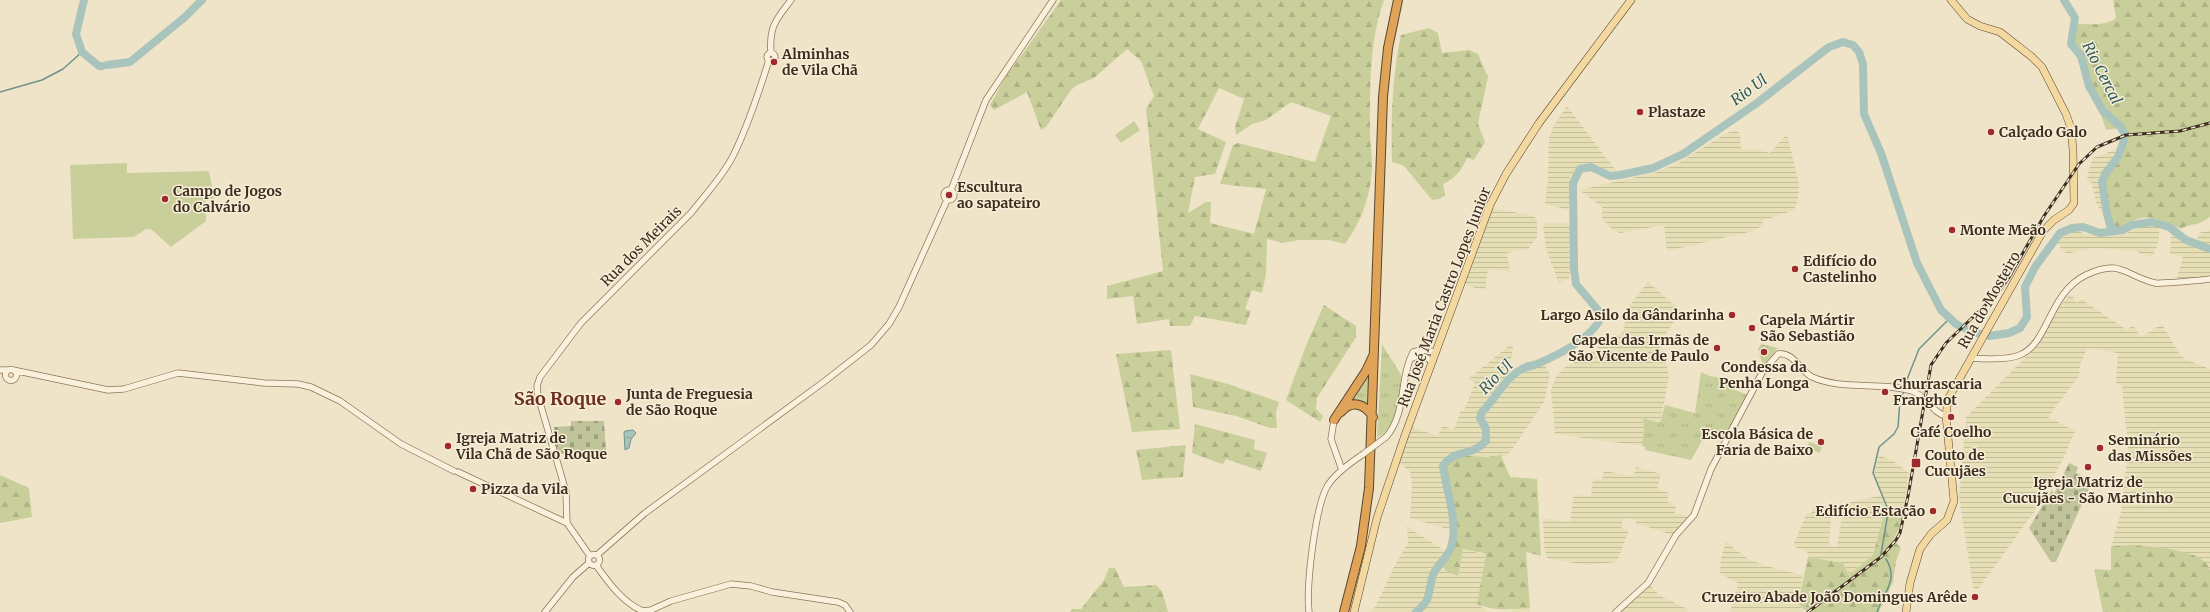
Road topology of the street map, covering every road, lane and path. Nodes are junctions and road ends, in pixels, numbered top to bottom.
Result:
1 (791, 0) edge
2 (1053, 0) edge
3 (1398, 0) edge
4 (1402, 0) edge
5 (1631, 0) edge
6 (1953, 2) edge
7 (2210, 279) edge
8 (1375, 352) junction
9 (1436, 352) junction
10 (1971, 358) junction
11 (1410, 359) junction
12 (1433, 361) junction
13 (5, 372) edge
14 (26, 372) junction
15 (16, 377) junction
16 (1946, 416) junction
17 (1373, 417) junction
18 (1334, 420) junction
19 (1337, 456) junction
20 (1349, 464) junction
21 (1342, 470) junction
22 (566, 513) junction
23 (557, 517) junction
24 (567, 523) junction
25 (590, 556) junction
26 (597, 556) junction
27 (589, 563) junction
28 (596, 565) junction
29 (546, 612) edge
30 (850, 612) edge
31 (1309, 612) edge
32 (1346, 612) edge
33 (1354, 612) edge
34 (1616, 612) edge
35 (1906, 612) edge

1 - 22 street, Rua dos Meirais
2 - 26 street
3 - 8 highway
4 - 32 highway
5 - 9 main road, Rua José Maria Castro Lopes Junior
6 - 10 main road, Rua do Mosteiro
7 - 10 street
8 - 17 highway
8 - 18 highway
9 - 11 street
9 - 12 main road, Rua José Maria Castro Lopes Junior
10 - 16 main road, Rua do Mosteiro
11 - 12 street
11 - 20 street, bridge
12 - 33 main road, Rua José Maria Castro Lopes Junior
13 - 14 street
13 - 15 street
13 - 15 street
14 - 15 street
14 - 23 street
16 - 34 street
16 - 35 main road, Rua do Mosteiro
17 - 18 highway
17 - 32 highway
18 - 19 street
19 - 20 street
19 - 21 street
20 - 21 street
21 - 31 street
22 - 23 street
22 - 24 street, Rua dos Meirais
23 - 24 street
24 - 25 street
25 - 26 street
25 - 27 street
26 - 28 street
27 - 28 street
27 - 29 street
28 - 30 street

